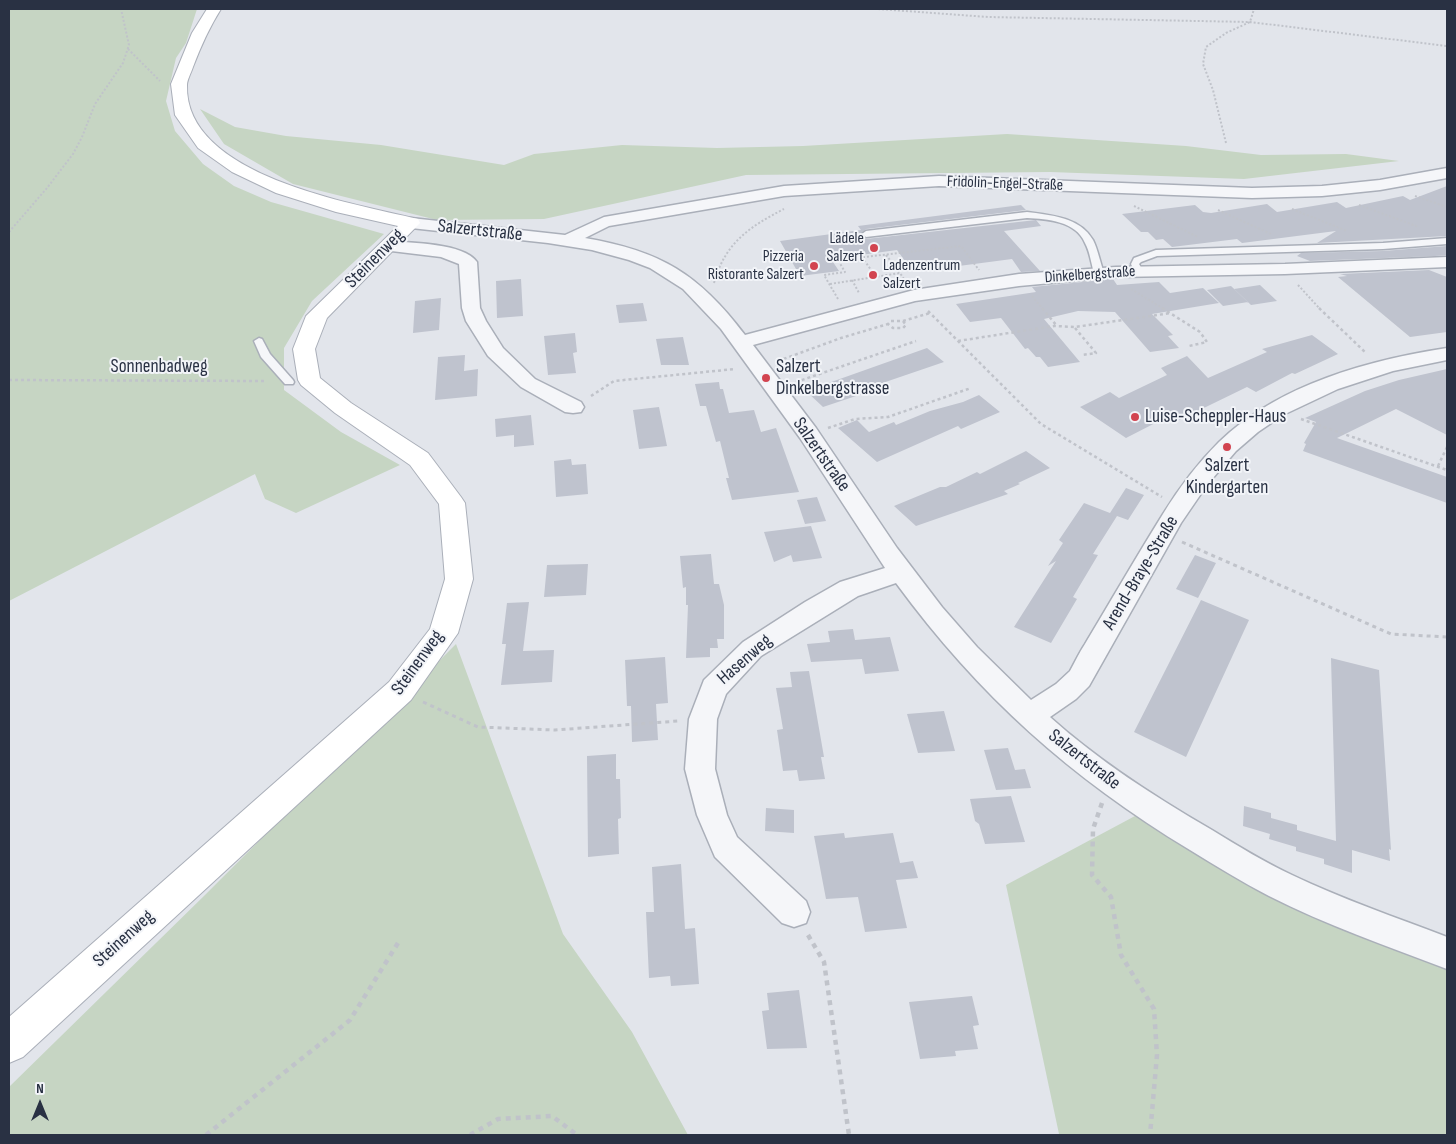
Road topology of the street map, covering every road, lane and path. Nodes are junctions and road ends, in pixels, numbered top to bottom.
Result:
1 (121, 9) edge
2 (214, 9) edge
3 (878, 9) edge
4 (1254, 9) edge
5 (1250, 22) junction
6 (1447, 46) edge
7 (128, 50) junction
8 (161, 82) dead end
9 (1226, 143) dead end
10 (1447, 172) edge
11 (1097, 188) junction
12 (1322, 191) junction
13 (1252, 193) junction
14 (788, 208) dead end
15 (1215, 208) dead end
16 (411, 223) junction
17 (1420, 228) dead end
18 (9, 232) edge
19 (866, 234) dead end
20 (568, 240) junction
21 (1447, 241) edge
22 (389, 246) junction
23 (1383, 246) junction
24 (1304, 249) junction
25 (1228, 251) junction
26 (886, 254) junction
27 (862, 257) junction
28 (1447, 262) edge
29 (1285, 269) junction
30 (1138, 271) junction
31 (1107, 272) junction
32 (900, 273) junction
33 (876, 277) junction
34 (1020, 280) junction
35 (830, 284) junction
36 (990, 284) junction
37 (915, 296) junction
38 (711, 304) junction
39 (847, 313) junction
40 (930, 313) junction
41 (1171, 314) junction
42 (903, 322) junction
43 (888, 324) junction
44 (1057, 327) junction
45 (1075, 327) junction
46 (259, 341) dead end
47 (916, 341) dead end
48 (958, 341) junction
49 (740, 342) junction
50 (1189, 346) dead end
51 (1447, 354) edge
52 (1082, 355) dead end
53 (1383, 366) junction
54 (759, 368) junction
55 (9, 380) edge
56 (800, 381) dead end
57 (289, 382) joint
58 (971, 388) dead end
59 (573, 408) joint
60 (1277, 411) junction
61 (809, 434) junction
62 (1447, 447) edge
63 (1438, 466) junction
64 (1447, 470) edge
65 (1181, 508) junction
66 (1163, 534) junction
67 (901, 573) junction
68 (1447, 637) edge
69 (400, 691) junction
70 (1028, 716) junction
71 (703, 719) junction
72 (1114, 784) junction
73 (794, 912) joint
74 (398, 942) dead end
75 (1447, 953) edge
76 (9, 1043) edge
77 (206, 1135) edge
78 (470, 1135) edge
79 (577, 1135) edge
80 (849, 1135) edge
81 (1150, 1135) edge

1 - 7 path
2 - 16 street, Salzertstraße
3 - 5 path
4 - 5 path
5 - 6 path
5 - 9 path
7 - 8 path
7 - 18 path
10 - 12 street, Fridolin-Engel-Straße
11 - 13 street, Fridolin-Engel-Straße
11 - 20 street, Fridolin-Engel-Straße
11 - 25 path
12 - 13 street, Fridolin-Engel-Straße
12 - 17 path
13 - 23 path
14 - 38 path
15 - 24 path
16 - 20 street, Salzertstraße
16 - 22 street, Steinenweg
19 - 31 lane
20 - 38 street, Salzertstraße
21 - 23 lane
22 - 59 street
22 - 69 street, Steinenweg
23 - 24 lane
24 - 25 lane
25 - 30 lane
26 - 27 path
26 - 32 path
26 - 36 path
27 - 33 path
27 - 35 path
28 - 29 street, Dinkelbergstraße
29 - 30 street, Dinkelbergstraße
29 - 53 path
30 - 31 street, Dinkelbergstraße
31 - 34 street, Dinkelbergstraße
31 - 41 path
32 - 33 path
32 - 37 path
33 - 35 path
34 - 36 street, Dinkelbergstraße
34 - 44 path
35 - 39 path
36 - 37 street, Dinkelbergstraße
37 - 39 street, Dinkelbergstraße
37 - 40 path
38 - 49 street, Salzertstraße
39 - 49 street, Dinkelbergstraße
40 - 42 path
40 - 48 path
41 - 45 path
41 - 50 path
42 - 43 path
42 - 43 path
43 - 54 path
44 - 45 path
44 - 48 path
45 - 52 path
46 - 57 lane
47 - 56 path
48 - 65 path
49 - 54 street, Salzertstraße
51 - 53 street, Arend-Braye-Straße
53 - 60 street, Arend-Braye-Straße
54 - 59 path
54 - 61 street, Salzertstraße
55 - 57 path, Sonnenbadweg
58 - 61 path
60 - 63 path
60 - 65 street, Arend-Braye-Straße
61 - 67 street, Salzertstraße
62 - 63 path
63 - 64 path
65 - 66 street, Arend-Braye-Straße
66 - 68 path
66 - 70 street, Arend-Braye-Straße
67 - 70 street, Salzertstraße
67 - 71 street, Hasenweg
69 - 71 path
69 - 76 street, Steinenweg
70 - 72 street, Salzertstraße
71 - 73 street, Hasenweg
72 - 75 street, Salzertstraße
72 - 81 path
73 - 80 path
74 - 77 path
78 - 79 path

